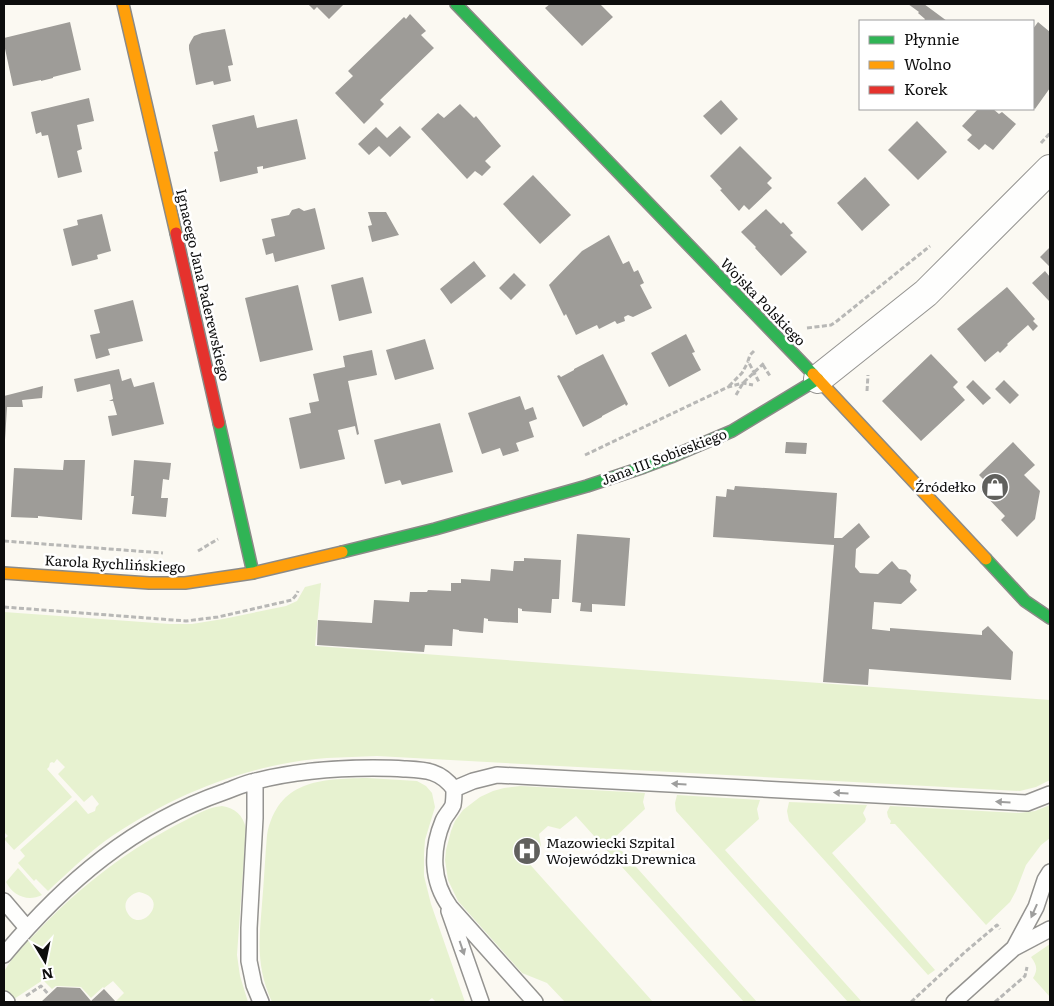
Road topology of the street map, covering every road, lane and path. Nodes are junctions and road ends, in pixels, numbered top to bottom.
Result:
1 (122, 4) edge
2 (456, 4) edge
3 (1050, 133) edge
4 (1040, 143) dead end
5 (1050, 169) edge
6 (937, 240) dead end
7 (803, 328) dead end
8 (758, 347) dead end
9 (748, 361) junction
10 (818, 380) junction
11 (728, 387) dead end
12 (762, 387) dead end
13 (245, 533) junction
14 (4, 541) edge
15 (172, 553) dead end
16 (192, 555) dead end
17 (253, 572) junction
18 (4, 573) edge
19 (1050, 618) edge
20 (255, 781) junction
21 (454, 789) junction
22 (1050, 794) edge
23 (1050, 872) edge
24 (4, 901) edge
25 (446, 902) junction
26 (26, 928) junction
27 (1050, 929) edge
28 (1014, 948) junction
29 (4, 954) edge
30 (49, 995) dead end
31 (4, 999) edge
32 (23, 999) dead end
33 (6, 1002) edge
34 (261, 1002) edge
35 (481, 1002) edge
36 (535, 1002) edge
37 (911, 1002) edge
38 (954, 1002) edge

1 - 13 street, Ignacego Jana Paderewskiego
2 - 10 street, Wojska Polskiego
3 - 4 path
5 - 10 street, Jana III Sobieskiego
6 - 7 path
8 - 9 path
9 - 11 path
9 - 12 path
10 - 17 street, Jana III Sobieskiego
10 - 19 street, Wojska Polskiego
13 - 16 path
13 - 17 street, Ignacego Jana Paderewskiego
14 - 15 path
17 - 18 street, Karola Rychlińskiego
20 - 21 lane
20 - 26 lane
20 - 34 lane
22 -> 21 lane
21 - 25 lane
23 -> 28 lane
24 - 26 lane
25 -> 35 lane
25 - 36 lane
26 - 29 lane
27 - 28 lane
28 - 37 path
28 - 38 lane
30 - 32 path
31 - 33 lane

